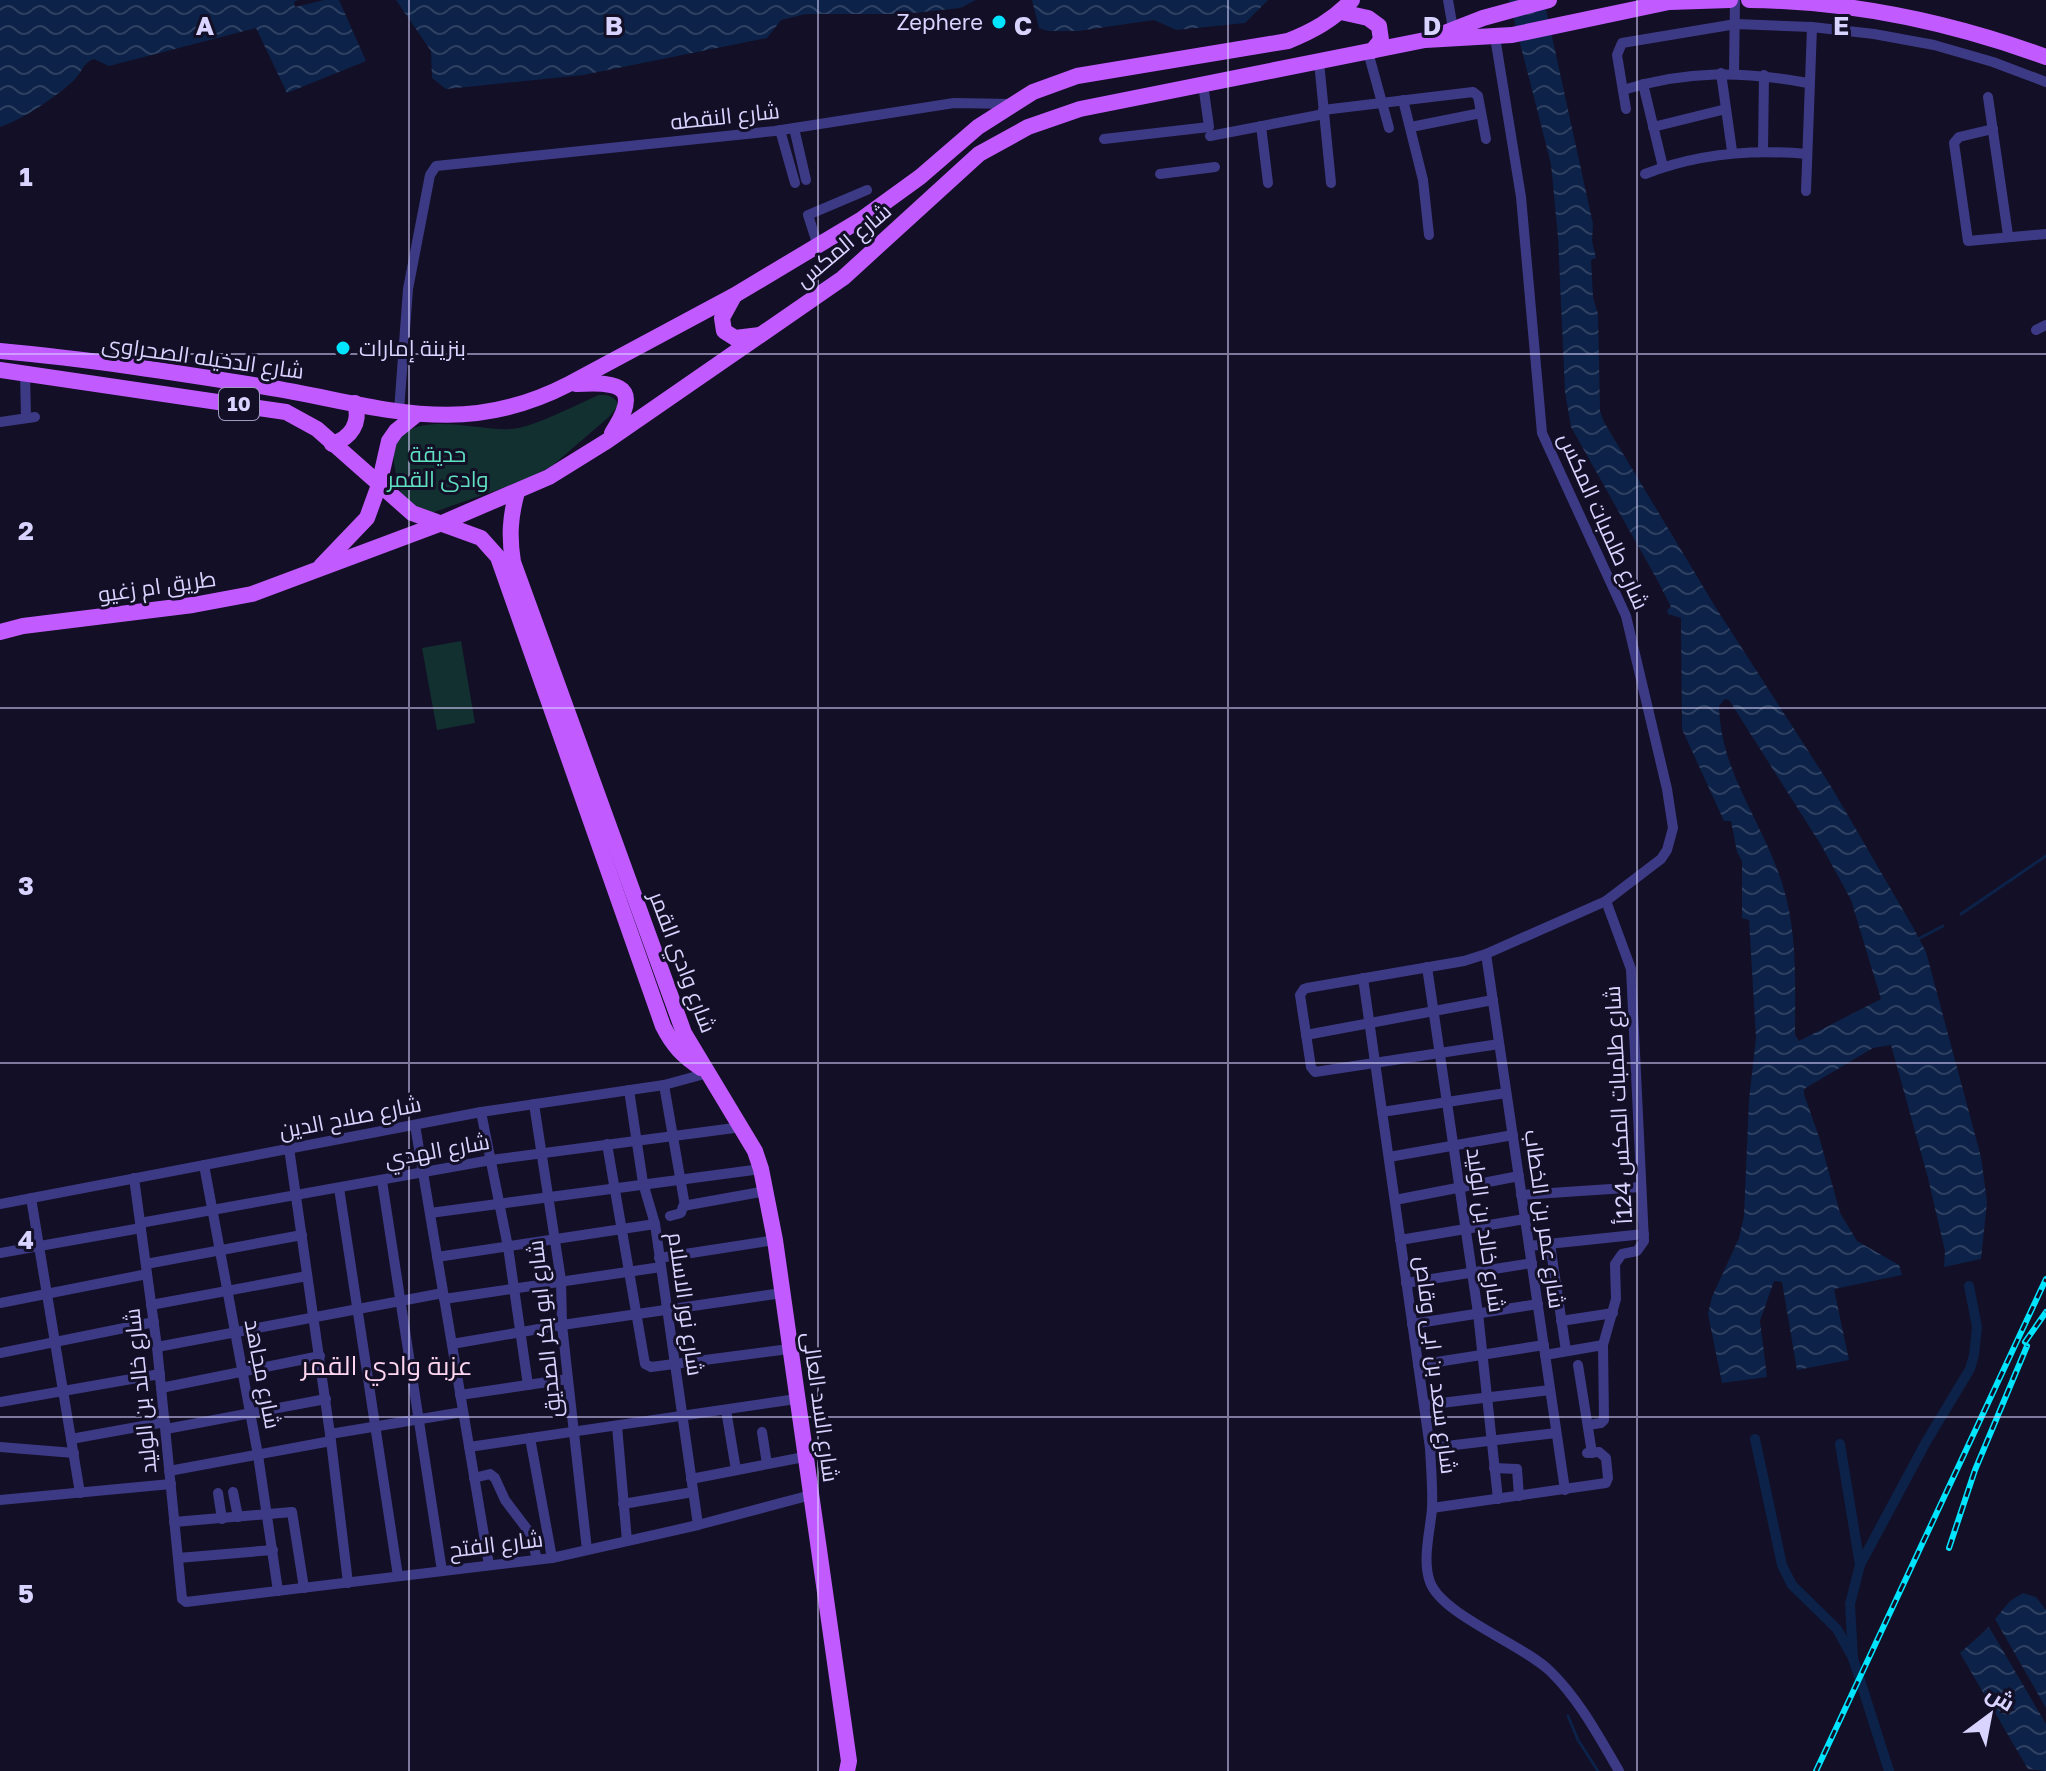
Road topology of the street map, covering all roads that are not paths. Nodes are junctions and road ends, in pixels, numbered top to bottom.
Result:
1 (1448, 0) edge
2 (1549, 0) edge
3 (1732, 0) edge
4 (1749, 0) edge
5 (1667, 1) edge
6 (1346, 6) edge
7 (1736, 24) junction
8 (1812, 27) junction
9 (1453, 29) junction
10 (1504, 36) junction
11 (1425, 40) junction
12 (1370, 51) junction
13 (2046, 57) edge
14 (1319, 62) junction
15 (1721, 73) junction
16 (1734, 73) junction
17 (1764, 75) junction
18 (2046, 82) edge
19 (1808, 83) junction
20 (1203, 84) junction
21 (1643, 84) junction
22 (1623, 90) junction
23 (1988, 97) dead end
24 (1403, 100) junction
25 (1382, 103) junction
26 (1012, 104) junction
27 (1626, 109) dead end
28 (1726, 109) junction
29 (1324, 112) junction
30 (1481, 113) junction
31 (1261, 126) junction
32 (1411, 127) junction
33 (1653, 127) junction
34 (794, 128) junction
35 (1389, 128) dead end
36 (1993, 129) junction
37 (780, 130) junction
38 (1210, 131) junction
39 (1104, 139) dead end
40 (1486, 139) dead end
41 (1763, 150) junction
42 (1732, 151) junction
43 (1807, 154) junction
44 (1215, 167) dead end
45 (1663, 167) junction
46 (1160, 174) dead end
47 (1645, 174) dead end
48 (1268, 183) dead end
49 (1331, 183) dead end
50 (867, 190) dead end
51 (1806, 191) dead end
52 (2046, 234) edge
53 (1429, 235) dead end
54 (2008, 235) junction
55 (818, 246) junction
56 (735, 295) junction
57 (765, 334) junction
58 (0, 351) edge
59 (64, 359) junction
60 (0, 370) edge
61 (25, 372) junction
62 (63, 378) junction
63 (569, 384) junction
64 (355, 403) junction
65 (399, 411) junction
66 (417, 414) junction
67 (0, 422) edge
68 (607, 441) junction
69 (332, 444) junction
70 (379, 485) junction
71 (517, 492) junction
72 (442, 523) junction
73 (317, 571) junction
74 (0, 632) edge
75 (1606, 901) junction
76 (1486, 954) junction
77 (1427, 967) junction
78 (1363, 978) junction
79 (1493, 1000) junction
80 (1434, 1011) junction
81 (1370, 1023) junction
82 (1306, 1035) junction
83 (1499, 1044) junction
84 (1440, 1053) junction
85 (1376, 1063) junction
86 (708, 1073) junction
87 (664, 1085) junction
88 (629, 1090) junction
89 (1506, 1093) junction
90 (1447, 1102) junction
91 (534, 1104) junction
92 (481, 1112) junction
93 (1382, 1112) junction
94 (415, 1125) junction
95 (742, 1127) junction
96 (673, 1134) junction
97 (1513, 1135) junction
98 (635, 1140) junction
99 (607, 1144) junction
100 (1453, 1145) junction
101 (289, 1148) junction
102 (542, 1153) junction
103 (1389, 1157) junction
104 (491, 1160) junction
105 (204, 1165) junction
106 (761, 1169) junction
107 (423, 1172) junction
108 (1519, 1176) junction
109 (134, 1178) junction
110 (680, 1178) junction
111 (382, 1181) junction
112 (643, 1183) junction
113 (613, 1187) junction
114 (1460, 1187) junction
115 (1641, 1187) junction
116 (339, 1188) junction
117 (766, 1191) junction
118 (296, 1195) junction
119 (1521, 1195) junction
120 (549, 1196) junction
121 (31, 1198) junction
122 (1395, 1200) junction
123 (0, 1204) edge
124 (500, 1204) junction
125 (685, 1206) junction
126 (212, 1210) junction
127 (430, 1213) junction
128 (670, 1216) dead end
129 (1525, 1219) junction
130 (655, 1224) junction
131 (141, 1226) junction
132 (621, 1229) junction
133 (1466, 1229) junction
134 (1644, 1234) junction
135 (302, 1235) junction
136 (556, 1239) junction
137 (775, 1240) junction
138 (1400, 1240) junction
139 (1550, 1244) junction
140 (39, 1246) junction
141 (1529, 1246) junction
142 (508, 1247) junction
143 (220, 1250) junction
144 (0, 1253) edge
145 (437, 1257) junction
146 (660, 1262) junction
147 (1532, 1263) junction
148 (146, 1269) junction
149 (629, 1272) junction
150 (1472, 1272) junction
151 (307, 1276) junction
152 (561, 1280) junction
153 (1406, 1283) junction
154 (515, 1288) junction
155 (227, 1291) junction
156 (47, 1293) junction
157 (782, 1293) junction
158 (444, 1296) junction
159 (400, 1301) junction
160 (0, 1303) edge
161 (1538, 1304) junction
162 (151, 1305) junction
163 (357, 1309) junction
164 (666, 1309) junction
165 (1478, 1313) junction
166 (1613, 1313) junction
167 (636, 1314) junction
168 (314, 1317) junction
169 (1561, 1321) junction
170 (154, 1322) junction
171 (1412, 1324) junction
172 (562, 1325) junction
173 (235, 1332) junction
174 (521, 1332) junction
175 (55, 1342) junction
176 (452, 1344) junction
177 (1603, 1345) junction
178 (157, 1347) junction
179 (789, 1349) junction
180 (1544, 1350) junction
181 (1566, 1351) junction
182 (0, 1353) edge
183 (1482, 1355) junction
184 (320, 1356) junction
185 (674, 1364) junction
186 (1418, 1365) junction
187 (1578, 1365) dead end
188 (243, 1372) junction
189 (160, 1374) junction
190 (568, 1379) junction
191 (528, 1385) junction
192 (161, 1388) junction
193 (1550, 1390) junction
194 (63, 1391) junction
195 (1602, 1392) junction
196 (1583, 1394) junction
197 (460, 1395) junction
198 (1486, 1398) junction
199 (326, 1399) junction
200 (796, 1399) junction
201 (0, 1402) edge
202 (1424, 1405) junction
203 (726, 1410) junction
204 (463, 1412) junction
205 (250, 1413) junction
206 (681, 1416) junction
207 (419, 1419) junction
208 (1588, 1425) junction
209 (165, 1426) junction
210 (375, 1426) junction
211 (617, 1426) junction
212 (574, 1432) junction
213 (762, 1432) dead end
214 (1556, 1433) junction
215 (331, 1438) junction
216 (530, 1438) junction
217 (71, 1439) junction
218 (1491, 1441) junction
219 (0, 1447) edge
220 (469, 1447) junction
221 (1430, 1448) junction
222 (74, 1453) junction
223 (258, 1455) junction
224 (804, 1457) junction
225 (767, 1464) junction
226 (1494, 1468) junction
227 (736, 1470) junction
228 (169, 1471) junction
229 (474, 1478) junction
230 (691, 1479) junction
231 (171, 1484) junction
232 (1565, 1490) junction
233 (233, 1492) dead end
234 (693, 1492) junction
235 (80, 1493) junction
236 (218, 1493) dead end
237 (811, 1495) junction
238 (1519, 1496) junction
239 (1498, 1499) junction
240 (0, 1500) edge
241 (623, 1504) junction
242 (1432, 1508) junction
243 (268, 1514) junction
244 (238, 1517) junction
245 (222, 1519) junction
246 (174, 1522) junction
247 (698, 1525) junction
248 (547, 1530) junction
249 (530, 1533) junction
250 (627, 1541) junction
251 (273, 1550) junction
252 (587, 1550) junction
253 (178, 1558) junction
254 (552, 1558) junction
255 (537, 1559) junction
256 (489, 1565) junction
257 (442, 1571) junction
258 (398, 1576) junction
259 (348, 1583) junction
260 (304, 1588) junction
261 (278, 1591) junction
262 (182, 1599) joint
263 (851, 1768) edge
264 (1619, 1771) edge

1 - 9 street
2 - 9 main road, شارع المكس
3 - 5 main road, شارع المكس
3 - 7 street
4 - 13 main road
5 - 10 main road, شارع المكس
6 - 12 main road
6 - 26 main road, شارع المكس
7 - 8 street
7 - 16 street
7 - 22 street
8 - 18 street
8 - 19 street
9 - 11 main road, شارع المكس
10 - 11 main road, شارع المكس
10 - 75 street, شارع طلمبات المكس
11 - 12 main road, شارع المكس
12 - 14 main road, شارع المكس
12 - 25 street
14 - 20 main road, شارع المكس
14 - 29 street
15 - 16 street
15 - 21 street
15 - 28 street
16 - 17 street
17 - 19 street
17 - 41 street
19 - 43 street
20 - 38 street
20 - 57 main road, شارع المكس
21 - 22 street
21 - 33 street
22 - 27 street
23 - 36 street
24 - 25 street
24 - 30 street
24 - 32 street
25 - 29 street
25 - 35 street
26 - 34 street, شارع النقطه
26 - 55 main road, شارع المكس
28 - 33 street
28 - 42 street
29 - 31 street
29 - 49 street
30 - 32 street
30 - 40 street
31 - 38 street
31 - 48 street
32 - 53 street
33 - 45 street
34 - 37 street, شارع النقطه
34 - 37 street
36 - 54 street
36 - 54 street
37 - 65 street, شارع النقطه
38 - 39 street
41 - 42 street
41 - 43 street
42 - 45 street
43 - 51 street
44 - 46 street
45 - 47 street
50 - 55 street
52 - 54 street
55 - 56 main road, شارع المكس
56 - 57 main road
56 - 63 main road, شارع المكس
57 - 68 main road, شارع المكس
58 - 59 main road, شارع الدخيله الصحراوى / 10
59 - 62 main road
59 - 64 main road, شارع الدخيله الصحراوى / 10
60 - 61 main road, شارع الدخيله الصحراوى / 10
61 - 62 main road, شارع الدخيله الصحراوى / 10
61 - 67 street
62 - 69 main road, شارع الدخيله الصحراوى / 10
63 - 66 main road, شارع المكس
63 - 68 main road
64 - 65 main road, شارع الدخيله الصحراوى / 10
64 - 69 main road
65 - 66 main road, شارع المكس
66 - 70 main road
68 - 71 main road, شارع المكس
69 - 70 main road, شارع الدخيله الصحراوى / 10
70 - 72 main road, شارع الدخيله الصحراوى / 10
70 - 73 main road
71 - 72 main road, شارع المكس
71 - 86 main road, شارع وادي القمر
72 - 73 main road, شارع المكس
72 - 86 main road, شارع وادي القمر
73 - 74 main road, طريق ام زغيو
75 - 76 street
75 - 115 street, شارع طلمبات المكس 124أ
76 - 77 street
76 - 79 street, شارع عمر بن الخطاب
77 - 78 street
77 - 80 street, شارع خالد بن الوليد
78 - 81 street, شارع سعد بن ابى وقاص
78 - 82 street
79 - 80 street
79 - 83 street, شارع عمر بن الخطاب
80 - 81 street
80 - 84 street, شارع خالد بن الوليد
81 - 82 street
81 - 85 street, شارع سعد بن ابى وقاص
82 - 85 street
83 - 84 street
83 - 89 street, شارع عمر بن الخطاب
84 - 85 street
84 - 90 street, شارع خالد بن الوليد
85 - 93 street, شارع سعد بن ابى وقاص
86 - 87 street, شارع صلاح الدين
86 - 95 main road, شارع السد العالى
87 - 88 street, شارع صلاح الدين
87 - 96 street
88 - 91 street, شارع صلاح الدين
88 - 98 street, شارع نور الاسلام
89 - 90 street
89 - 97 street, شارع عمر بن الخطاب
90 - 93 street
90 - 100 street, شارع خالد بن الوليد
91 - 92 street, شارع صلاح الدين
91 - 102 street, شارع ابو بكر الصديق
92 - 94 street, شارع صلاح الدين
92 - 104 street
93 - 103 street, شارع سعد بن ابى وقاص
94 - 101 street, شارع صلاح الدين
94 - 107 street
95 - 96 street, شارع الهدي
95 - 106 main road, شارع السد العالى
96 - 98 street, شارع الهدي
96 - 110 street
97 - 100 street
97 - 108 street, شارع عمر بن الخطاب
98 - 99 street, شارع الهدي
98 - 112 street, شارع نور الاسلام
99 - 102 street, شارع الهدي
99 - 113 street
100 - 103 street
100 - 114 street, شارع خالد بن الوليد
101 - 105 street, شارع صلاح الدين
101 - 118 street
102 - 104 street, شارع الهدي
102 - 120 street, شارع ابو بكر الصديق
103 - 122 street, شارع سعد بن ابى وقاص
104 - 107 street, شارع الهدي
104 - 124 street
105 - 109 street, شارع صلاح الدين
105 - 126 street, شارع مجاهد
106 - 110 street
106 - 117 main road, شارع السد العالى
107 - 111 street, شارع الهدي
107 - 127 street
108 - 114 street
108 - 119 street, شارع عمر بن الخطاب
109 - 121 street, شارع صلاح الدين
109 - 131 street, شارع خالد بن الوليد
110 - 112 street
110 - 125 street
111 - 116 street, شارع الهدي
111 - 159 street
112 - 113 street
112 - 130 street, شارع نور الاسلام
113 - 120 street
113 - 132 street
114 - 122 street
114 - 133 street, شارع خالد بن الوليد
115 - 119 street
115 - 134 street, شارع طلمبات المكس 124أ
116 - 118 street, شارع الهدي
116 - 163 street
117 - 125 street
117 - 137 main road, شارع السد العالى
118 - 126 street, شارع الهدي
118 - 135 street
119 - 129 street, شارع عمر بن الخطاب
120 - 124 street
120 - 136 street, شارع ابو بكر الصديق
121 - 123 street, شارع صلاح الدين
121 - 140 street
122 - 138 street, شارع سعد بن ابى وقاص
124 - 127 street
124 - 142 street
125 - 128 street
126 - 131 street, شارع الهدي
126 - 143 street, شارع مجاهد
127 - 145 street
129 - 133 street
129 - 141 street, شارع عمر بن الخطاب
130 - 132 street
130 - 146 street, شارع نور الاسلام
131 - 140 street, شارع الهدي
131 - 148 street, شارع خالد بن الوليد
132 - 136 street
132 - 149 street
133 - 138 street
133 - 150 street, شارع خالد بن الوليد
134 - 139 street
134 - 166 street, شارع طلمبات المكس 124أ
135 - 143 street
135 - 151 street
136 - 142 street
136 - 152 street, شارع ابو بكر الصديق
137 - 146 street
137 - 157 main road, شارع السد العالى
138 - 153 street, شارع سعد بن ابى وقاص
139 - 141 street
139 - 169 street
140 - 144 street, شارع الهدي
140 - 156 street
141 - 147 street, شارع عمر بن الخطاب
142 - 145 street
142 - 154 street
143 - 148 street
143 - 155 street, شارع مجاهد
145 - 158 street
146 - 149 street
146 - 164 street, شارع نور الاسلام
147 - 150 street
147 - 161 street, شارع عمر بن الخطاب
148 - 156 street
148 - 162 street, شارع خالد بن الوليد
149 - 152 street
149 - 167 street
150 - 153 street
150 - 165 street, شارع خالد بن الوليد
151 - 155 street
151 - 168 street
152 - 154 street
152 - 172 street, شارع ابو بكر الصديق
153 - 171 street, شارع سعد بن ابى وقاص
154 - 158 street
154 - 174 street
155 - 162 street
155 - 173 street, شارع مجاهد
156 - 160 street
156 - 175 street
157 - 164 street
157 - 179 main road, شارع السد العالى
158 - 159 street
158 - 176 street
159 - 163 street
159 - 207 street
161 - 165 street
161 - 180 street, شارع عمر بن الخطاب
162 - 170 street, شارع خالد بن الوليد
163 - 168 street
163 - 210 street
164 - 167 street
164 - 185 street, شارع نور الاسلام
165 - 171 street
165 - 183 street, شارع خالد بن الوليد
166 - 169 street
166 - 177 street, شارع طلمبات المكس 124أ
167 - 172 street
167 - 185 street
168 - 173 street
168 - 184 street
169 - 181 street
170 - 175 street
170 - 178 street, شارع خالد بن الوليد
171 - 186 street, شارع سعد بن ابى وقاص
172 - 174 street
172 - 190 street, شارع ابو بكر الصديق
173 - 178 street
173 - 188 street, شارع مجاهد
174 - 176 street
174 - 191 street
175 - 182 street
175 - 194 street
176 - 197 street
177 - 181 street
177 - 195 street, شارع طلمبات المكس 124أ
178 - 189 street, شارع خالد بن الوليد
179 - 185 street
179 - 200 main road, شارع السد العالى
180 - 181 street
180 - 183 street
180 - 193 street, شارع عمر بن الخطاب
183 - 186 street
183 - 198 street, شارع خالد بن الوليد
184 - 188 street
184 - 199 street
185 - 206 street, شارع نور الاسلام
186 - 202 street, شارع سعد بن ابى وقاص
187 - 196 street
188 - 192 street
188 - 205 street, شارع مجاهد
189 - 192 street, شارع خالد بن الوليد
189 - 194 street
190 - 191 street
190 - 212 street, شارع ابو بكر الصديق
191 - 197 street
192 - 209 street, شارع خالد بن الوليد
193 - 198 street
193 - 214 street, شارع عمر بن الخطاب
194 - 201 street
194 - 217 street
195 - 196 street
195 - 208 street, شارع طلمبات المكس 124أ
196 - 208 street
197 - 204 street
198 - 202 street
198 - 218 street, شارع خالد بن الوليد
199 - 205 street
199 - 215 street
200 - 203 street
200 - 224 main road, شارع السد العالى
202 - 221 street, شارع سعد بن ابى وقاص
203 - 206 street
203 - 227 street
204 - 207 street
204 - 220 street
205 - 209 street
205 - 223 street, شارع مجاهد
206 - 211 street
206 - 230 street, شارع نور الاسلام
207 - 210 street
207 - 257 street
208 - 232 street
209 - 217 street
209 - 228 street, شارع خالد بن الوليد
210 - 215 street
210 - 258 street
211 - 212 street
211 - 241 street
212 - 216 street
212 - 252 street, شارع ابو بكر الصديق
213 - 225 street
214 - 218 street
214 - 232 street, شارع عمر بن الخطاب
215 - 223 street
215 - 259 street
216 - 220 street
216 - 248 street
217 - 222 street
218 - 221 street
218 - 226 street, شارع خالد بن الوليد
219 - 222 street
220 - 229 street
221 - 242 street, شارع سعد بن ابى وقاص
222 - 235 street
223 - 228 street
223 - 243 street, شارع مجاهد
224 - 225 street
224 - 237 main road, شارع السد العالى
225 - 227 street
226 - 238 street
226 - 239 street, شارع خالد بن الوليد
227 - 230 street
228 - 231 street, شارع خالد بن الوليد
229 - 249 street
229 - 256 street
230 - 234 street, شارع نور الاسلام
231 - 235 street
231 - 246 street, شارع خالد بن الوليد
232 - 238 street
233 - 244 street
234 - 241 street
234 - 247 street, شارع نور الاسلام
235 - 240 street
236 - 245 street
237 - 247 street, شارع الفتح
237 - 263 main road, شارع السد العالى
238 - 239 street
239 - 242 street
241 - 250 street
242 - 264 street, شارع سعد بن ابى وقاص
243 - 244 street
243 - 251 street, شارع مجاهد
243 - 260 street
244 - 245 street
245 - 246 street
246 - 253 street, شارع خالد بن الوليد
247 - 250 street, شارع الفتح
248 - 249 street
248 - 254 street
249 - 255 street
250 - 252 street, شارع الفتح
251 - 253 street
251 - 261 street, شارع مجاهد
252 - 254 street, شارع الفتح
253 - 262 street, شارع خالد بن الوليد
254 - 255 street, شارع الفتح
255 - 256 street, شارع الفتح
256 - 257 street, شارع الفتح
257 - 258 street, شارع الفتح
258 - 259 street, شارع الفتح
259 - 260 street, شارع الفتح
260 - 261 street, شارع الفتح
261 - 262 street, شارع الفتح

